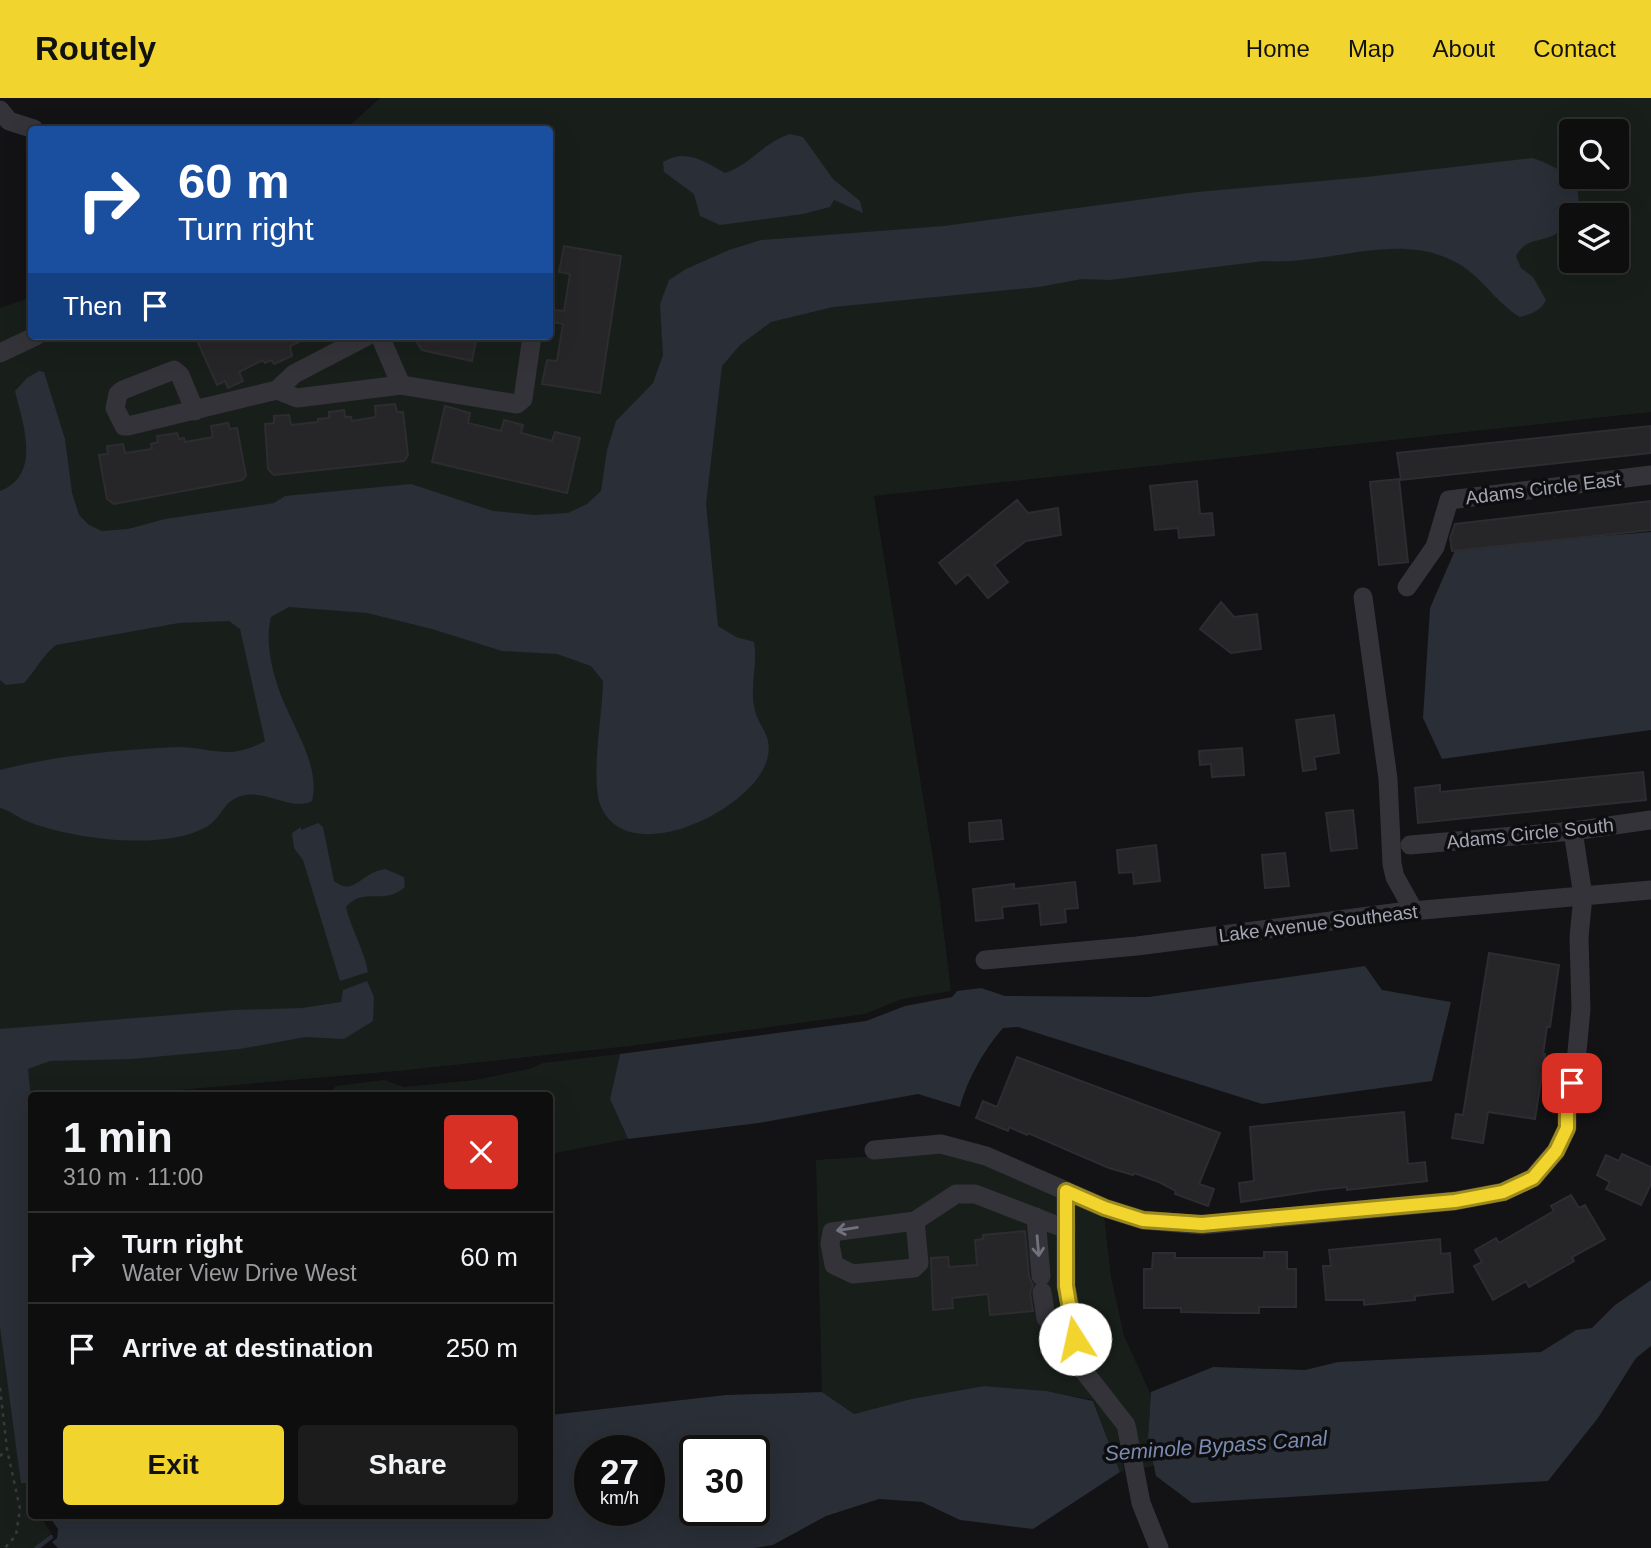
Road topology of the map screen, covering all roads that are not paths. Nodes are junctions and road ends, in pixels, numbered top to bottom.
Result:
1 (0, 110) edge
2 (28, 127) edge
3 (28, 340) edge
4 (359, 340) edge
5 (382, 340) edge
6 (532, 340) edge
7 (7, 350) edge
8 (401, 385) junction
9 (277, 390) junction
10 (195, 411) dead end
11 (1651, 475) edge
12 (1407, 587) dead end
13 (1363, 597) dead end
14 (1651, 820) edge
15 (1573, 831) junction
16 (1409, 845) dead end
17 (1651, 890) edge
18 (1583, 896) junction
19 (1414, 911) junction
20 (985, 960) dead end
21 (874, 1150) dead end
22 (1066, 1191) junction
23 (1036, 1217) junction
24 (915, 1221) junction
25 (1066, 1229) junction
26 (1073, 1324) junction
27 (1159, 1548) edge

1 - 2 street
3 - 7 street
4 - 9 street
5 - 8 street
6 - 8 street
8 - 9 street
9 - 10 street
11 - 12 street, Adams Circle East
13 - 19 street
14 - 15 street, Adams Circle South
15 - 16 street, Adams Circle South
15 - 18 street
17 - 18 street, Lake Avenue Southeast
18 - 19 street, Lake Avenue Southeast
18 - 22 street
19 - 20 street, Lake Avenue Southeast
21 - 22 street
22 - 25 street
23 - 24 street
23 - 25 street
23 -> 26 street
24 -> 24 street
25 - 26 street
26 - 27 street

